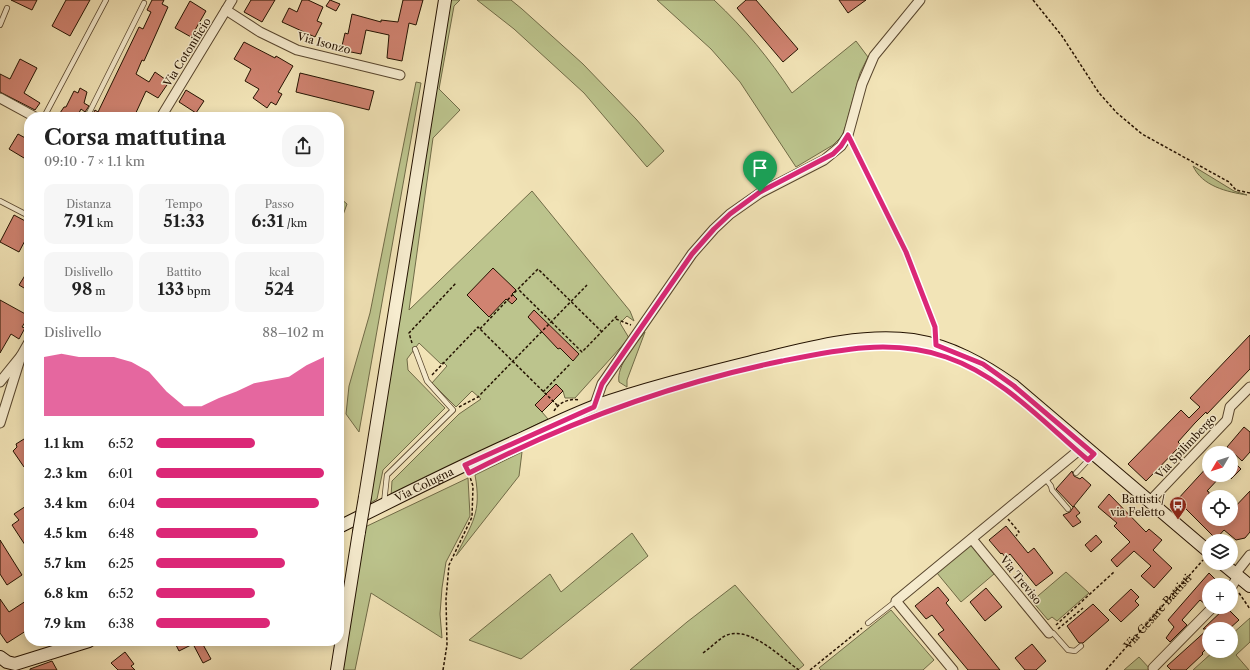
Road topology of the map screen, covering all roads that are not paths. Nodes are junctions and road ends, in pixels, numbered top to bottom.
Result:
1 (106, 0) edge
2 (232, 0) edge
3 (445, 0) edge
4 (920, 0) edge
5 (144, 3) dead end
6 (8, 8) dead end
7 (226, 10) junction
8 (0, 25) edge
9 (400, 75) dead end
10 (0, 98) edge
11 (26, 112) edge
12 (47, 112) edge
13 (89, 112) edge
14 (164, 112) edge
15 (0, 201) edge
16 (24, 213) edge
17 (415, 349) road end
18 (24, 351) edge
19 (21, 356) junction
20 (0, 382) edge
21 (1250, 387) edge
22 (594, 407) junction
23 (2, 412) edge
24 (0, 423) edge
25 (1084, 446) junction
26 (1094, 454) junction
27 (1076, 473) dead end
28 (1045, 478) junction
29 (1150, 502) junction
30 (384, 504) junction
31 (1068, 509) dead end
32 (344, 524) edge
33 (972, 539) junction
34 (1202, 550) edge
35 (1250, 555) edge
36 (1237, 578) edge
37 (1238, 582) edge
38 (1250, 586) edge
39 (896, 601) junction
40 (1206, 614) edge
41 (344, 622) edge
42 (868, 623) road end
43 (1050, 632) joint
44 (73, 646) edge
45 (340, 646) edge
46 (1081, 646) dead end
47 (4, 664) edge
48 (1153, 668) dead end
49 (336, 670) edge
50 (953, 670) edge

1 - 12 lane
2 - 7 street, Via Cotonificio
3 - 41 street, bridge
4 - 22 street
5 - 13 lane
6 - 8 lane
7 - 9 street, Via Isonzo
7 - 14 street, Via Cotonificio
10 - 11 street
15 - 16 lane
17 - 30 lane
18 - 19 street
19 - 20 street
19 - 23 street
21 - 29 street, Via Spilimbergo
22 - 25 street, Via Colugna
22 - 30 street, Via Colugna
23 - 24 street
25 - 26 street
25 - 28 street
26 - 27 lane
26 - 29 street
28 - 31 lane
28 - 33 street
29 - 34 street
30 - 32 street, Via Colugna
33 - 39 street
33 - 43 street, Via Treviso
35 - 36 street
37 - 38 street
39 - 42 lane
39 - 50 street
40 - 48 street
43 - 46 lane, Via Treviso
44 - 47 street
45 - 49 street, bridge

